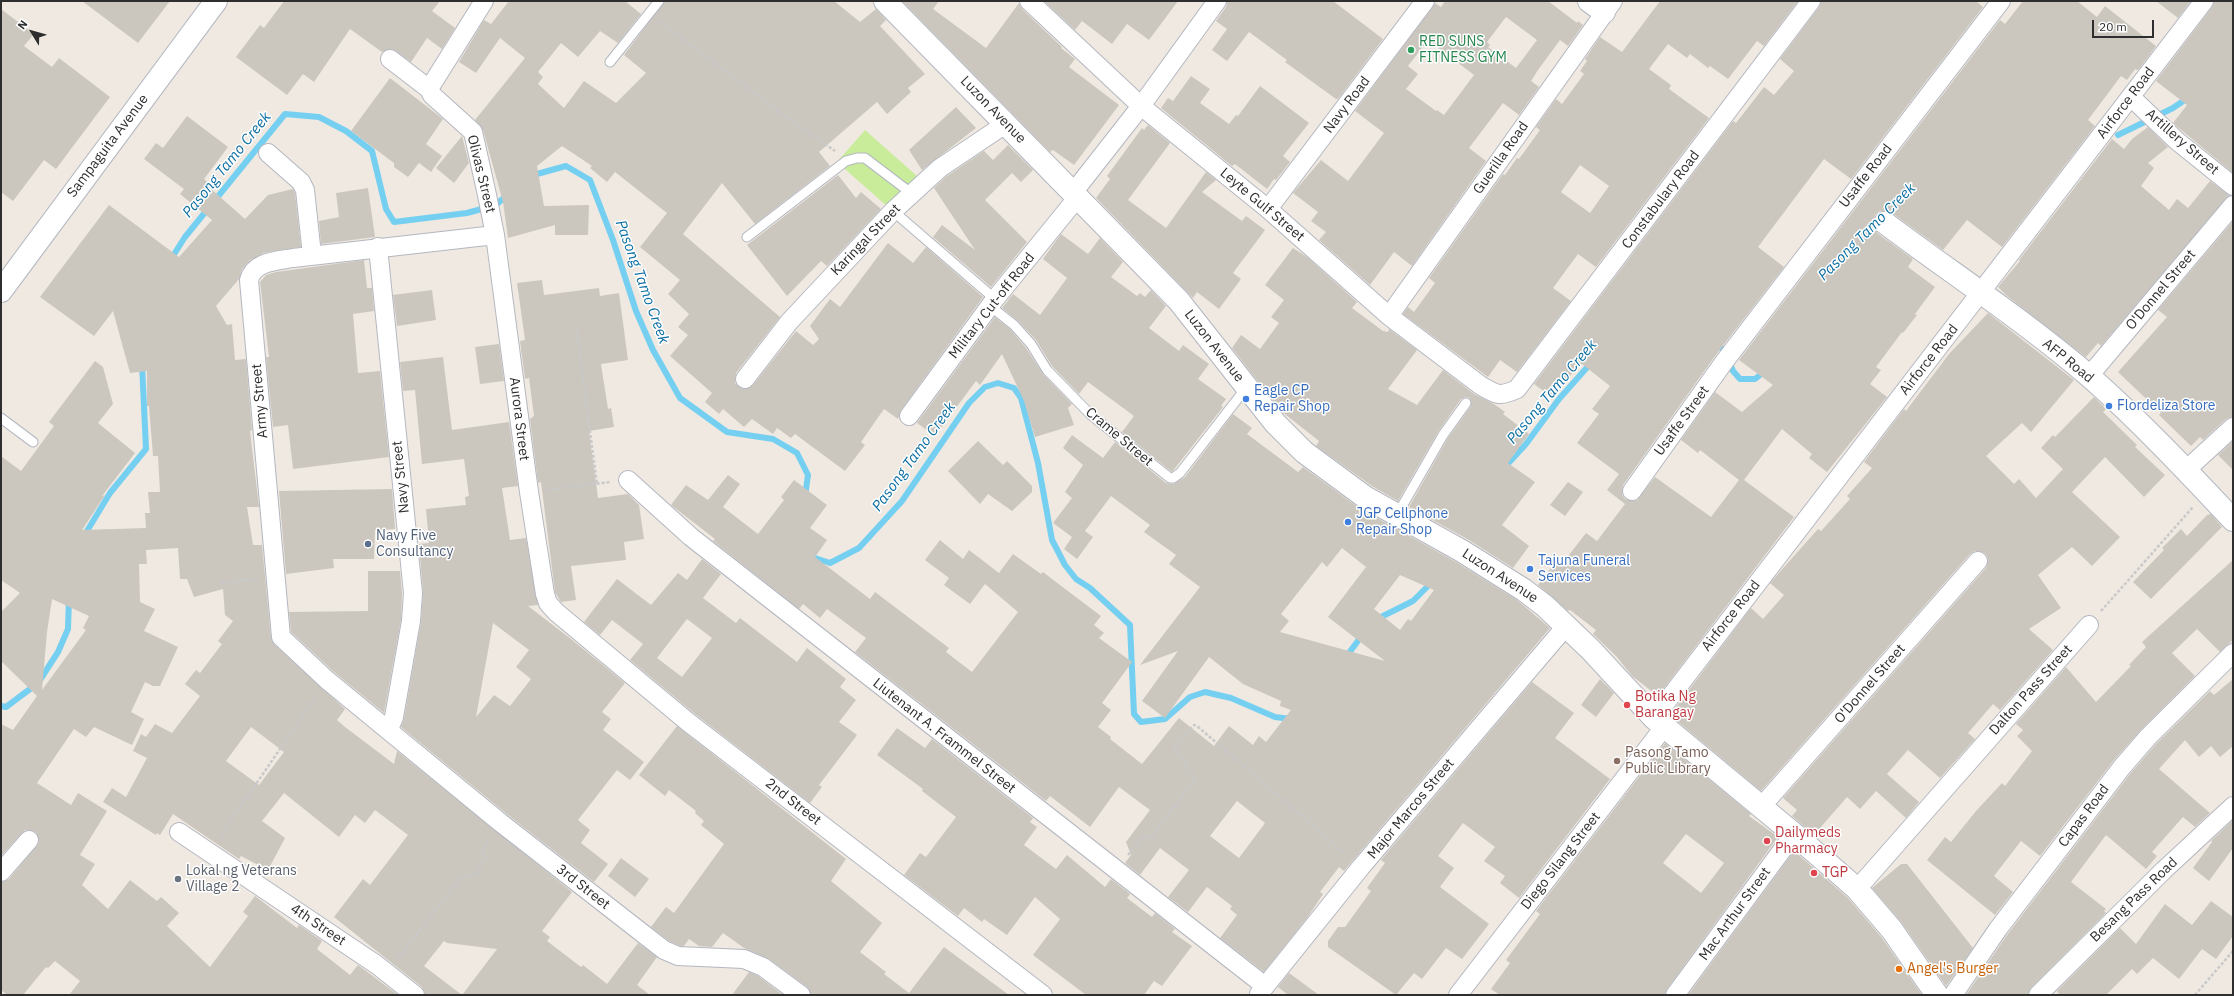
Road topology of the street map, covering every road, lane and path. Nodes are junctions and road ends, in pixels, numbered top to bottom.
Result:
1 (216, 1) edge
2 (484, 1) edge
3 (659, 1) edge
4 (885, 1) edge
5 (1029, 1) edge
6 (1217, 1) edge
7 (1425, 1) edge
8 (1812, 1) edge
9 (2001, 1) edge
10 (2204, 1) edge
11 (1602, 5) edge
12 (649, 13) junction
13 (390, 59) dead end
14 (610, 62) dead end
15 (429, 89) junction
16 (2131, 97) junction
17 (1141, 106) junction
18 (1007, 123) junction
19 (268, 153) dead end
20 (846, 161) junction
21 (2233, 186) edge
22 (911, 193) junction
23 (1075, 196) junction
24 (2233, 205) edge
25 (1268, 209) junction
26 (893, 211) junction
27 (1885, 223) dead end
28 (496, 235) junction
29 (747, 237) dead end
30 (378, 247) junction
31 (312, 255) junction
32 (1, 290) edge
33 (1980, 292) junction
34 (993, 302) junction
35 (1389, 316) junction
36 (576, 326) dead end
37 (1728, 357) joint
38 (2089, 376) junction
39 (745, 379) dead end
40 (1247, 387) junction
41 (1505, 394) joint
42 (1466, 403) dead end
43 (909, 416) dead end
44 (1, 418) edge
45 (2233, 427) edge
46 (33, 442) dead end
47 (2186, 470) junction
48 (628, 480) joint
49 (597, 484) junction
50 (1632, 491) dead end
51 (529, 492) junction
52 (2206, 492) junction
53 (1397, 515) junction
54 (2233, 520) edge
55 (1978, 561) dead end
56 (276, 577) junction
57 (221, 583) dead end
58 (548, 603) joint
59 (1567, 625) junction
60 (2089, 625) joint
61 (2233, 653) edge
62 (327, 680) junction
63 (1659, 722) junction
64 (389, 729) junction
65 (2233, 806) edge
66 (1761, 807) junction
67 (501, 823) junction
68 (179, 832) dead end
69 (1794, 834) junction
70 (29, 840) dead end
71 (209, 852) junction
72 (1361, 867) junction
73 (1116, 870) junction
74 (1, 872) edge
75 (1856, 889) junction
76 (2233, 951) edge
77 (387, 973) junction
78 (1262, 990) edge
79 (414, 995) edge
80 (800, 995) edge
81 (1043, 995) edge
82 (1458, 995) edge
83 (1675, 995) edge
84 (1937, 995) edge
85 (1953, 995) edge
86 (2038, 995) edge
87 (2195, 995) edge

1 - 32 main road, Sampaguita Avenue
2 - 15 street
3 - 12 lane
4 - 18 main road, Luzon Avenue
5 - 17 street, Leyte Gulf Street
6 - 17 street, Military Cut-off Road
7 - 25 street, Navy Road
8 - 41 street, Constabulary Road
9 - 37 street, Usaffe Road
10 - 16 street, Airforce Road
11 - 35 street, Guerilla Road
12 - 14 lane
12 - 20 path
13 - 15 street, Olivas Street
15 - 28 street, Olivas Street
16 - 21 street, Artillery Street
16 - 33 street, Airforce Road
17 - 23 street, Military Cut-off Road
17 - 25 street, Leyte Gulf Street
18 - 22 street, Karingal Street
18 - 23 main road, Luzon Avenue
19 - 31 street
20 - 22 lane
20 - 29 lane
22 - 26 street, Karingal Street
23 - 34 street, Military Cut-off Road
23 - 40 main road, Luzon Avenue
24 - 38 street, O'Donnel Street
25 - 35 street, Leyte Gulf Street
26 - 34 lane
26 - 39 street, Karingal Street
27 - 33 main road, AFP Road
28 - 30 street, Army Street
28 - 51 street, Aurora Street
30 - 31 street, Army Street
30 - 64 street, Navy Street
31 - 56 street, Army Street
33 - 38 main road, AFP Road
33 - 63 street, Airforce Road
34 - 40 lane, Crame Street
34 - 43 street, Military Cut-off Road
35 - 41 street, Leyte Gulf Street
36 - 49 path
37 - 50 street, Usaffe Street
38 - 47 main road, AFP Road
40 - 53 main road, Luzon Avenue
42 - 53 lane
44 - 46 lane
45 - 47 street
47 - 52 main road, AFP Road
48 - 49 path
48 - 73 street, Liutenant A. Frammel Street
49 - 51 path
51 - 58 street, Aurora Street
52 - 54 main road, AFP Road
52 - 60 path
53 - 59 main road, Luzon Avenue
55 - 66 street, O'Donnel Street
56 - 57 path
56 - 62 street, Army Street
58 - 81 street, 2nd Street
59 - 63 main road, Luzon Avenue
59 - 72 street, Major Marcos Street
60 - 75 street, Dalton Pass Street
61 - 85 street, Capas Road
62 - 64 street, Army Street
62 - 71 path
63 - 66 main road, Luzon Avenue
63 - 82 street, Diego Silang Street
64 - 67 street, 3rd Street
65 - 86 street, Besang Pass Road
66 - 69 main road, Luzon Avenue
67 - 77 path
67 - 80 street, 3rd Street
68 - 71 street, 4th Street
69 - 75 main road, Luzon Avenue
69 - 83 street, Mac Arthur Street
70 - 74 street
71 - 77 street, 4th Street
72 - 73 path
72 - 78 street, Major Marcos Street
73 - 78 street, Liutenant A. Frammel Street
75 - 84 main road, Luzon Avenue
76 - 87 path
77 - 79 street, 4th Street

